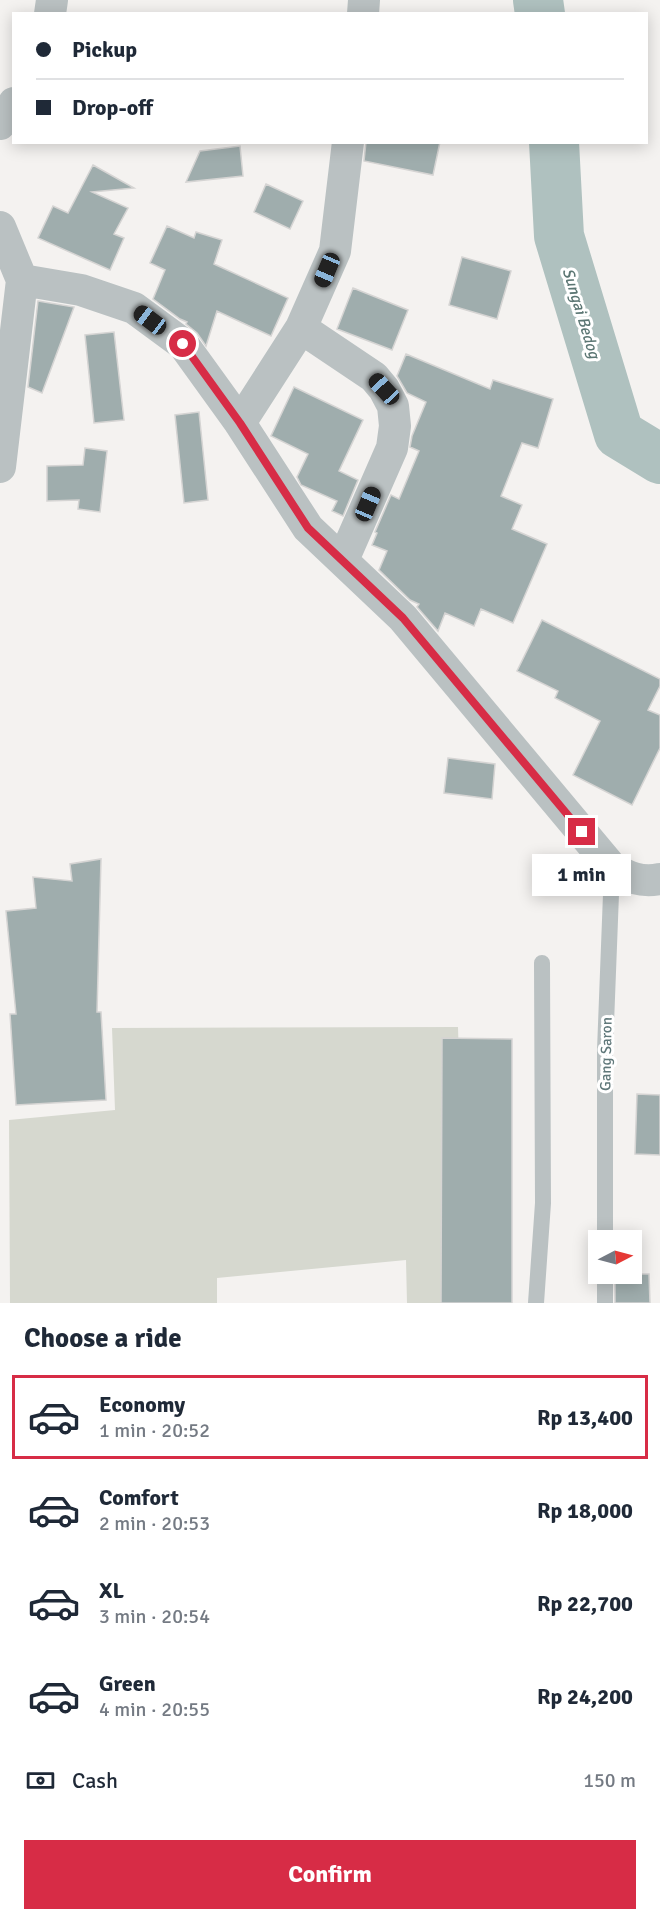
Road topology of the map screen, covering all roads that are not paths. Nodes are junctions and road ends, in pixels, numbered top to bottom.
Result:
1 (12, 106) edge
2 (0, 124) edge
3 (348, 144) edge
4 (0, 227) edge
5 (22, 280) junction
6 (301, 328) junction
7 (240, 423) junction
8 (0, 467) edge
9 (343, 560) junction
10 (612, 868) junction
11 (660, 879) edge
12 (542, 963) dead end
13 (605, 1230) edge
14 (605, 1284) edge
15 (536, 1303) edge
16 (605, 1303) edge

1 - 2 street
3 - 6 street
4 - 5 street
5 - 7 street
5 - 8 street
6 - 7 street
6 - 9 street
7 - 9 street
9 - 10 street
10 - 11 street
10 - 13 lane, Gang Saron
12 - 15 lane
14 - 16 lane

